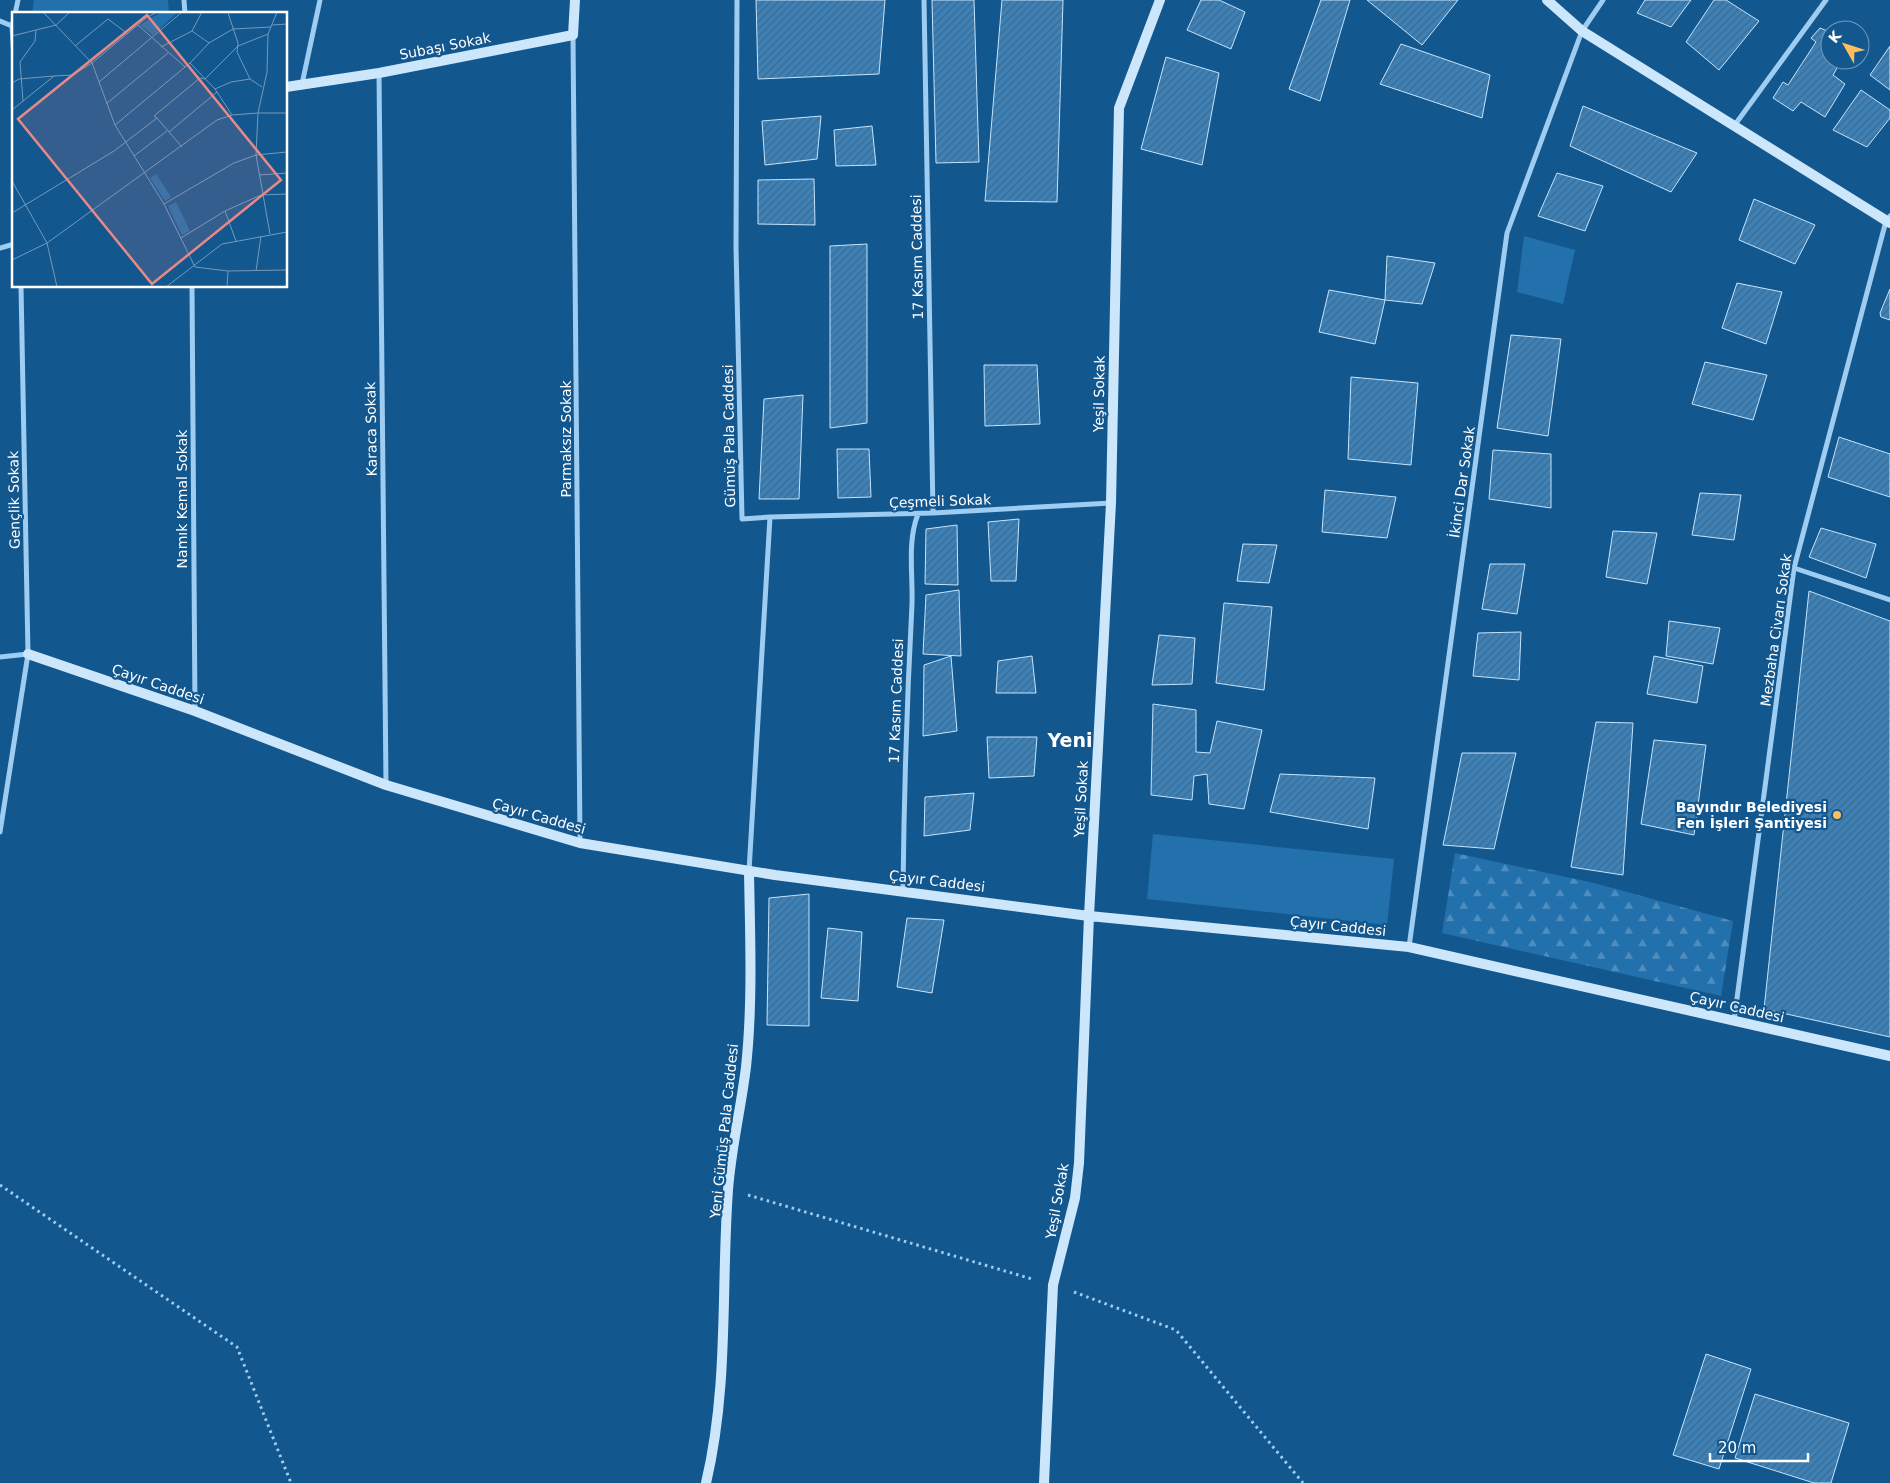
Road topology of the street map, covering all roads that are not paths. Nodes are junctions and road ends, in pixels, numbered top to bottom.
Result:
1 (320, 0) edge
2 (575, 0) edge
3 (737, 0) edge
4 (924, 0) edge
5 (1160, 0) edge
6 (1547, 0) edge
7 (1603, 0) edge
8 (1826, 0) edge
9 (0, 21) edge
10 (12, 26) edge
11 (1582, 31) junction
12 (574, 35) junction
13 (379, 72) junction
14 (302, 85) junction
15 (288, 87) edge
16 (1734, 126) junction
17 (1889, 220) edge
18 (21, 288) edge
19 (192, 288) edge
20 (1111, 503) junction
21 (918, 514) junction
22 (933, 514) junction
23 (770, 517) junction
24 (1794, 568) junction
25 (1890, 600) edge
26 (28, 654) junction
27 (0, 657) edge
28 (195, 711) junction
29 (386, 785) junction
30 (0, 832) edge
31 (580, 843) junction
32 (749, 871) junction
33 (904, 890) junction
34 (1089, 916) junction
35 (1409, 947) junction
36 (1734, 1020) junction
37 (1890, 1056) edge
38 (706, 1483) edge
39 (1044, 1483) edge

1 - 14 street
2 - 12 street
3 - 23 street, Gümüş Pala Caddesi
4 - 22 street, 17 Kasım Caddesi
5 - 20 street, Yeşil Sokak
6 - 11 street
7 - 11 street, İkinci Dar Sokak
8 - 16 street
9 - 10 street
11 - 16 street
11 - 35 street, İkinci Dar Sokak
12 - 13 street, Subaşı Sokak
12 - 31 street, Parmaksız Sokak
13 - 14 street, Subaşı Sokak
13 - 29 street, Karaca Sokak
14 - 15 street, Subaşı Sokak
16 - 17 street
17 - 24 street, Mezbaha Civarı Sokak
18 - 26 street, Gençlik Sokak
19 - 28 street, Namık Kemal Sokak
20 - 22 street, Çeşmeli Sokak
20 - 34 street, Yeşil Sokak
21 - 22 street, Çeşmeli Sokak
21 - 23 street, Çeşmeli Sokak
21 - 33 street, 17 Kasım Caddesi
23 - 32 street
24 - 25 street
24 - 36 street, Mezbaha Civarı Sokak
26 - 27 street, Çayır Caddesi
26 - 28 street, Çayır Caddesi
26 - 30 street, Gençlik Sokak
28 - 29 street, Çayır Caddesi
29 - 31 street, Çayır Caddesi
31 - 32 street, Çayır Caddesi
32 - 33 street, Çayır Caddesi
32 - 38 street, Yeni Gümüş Pala Caddesi
33 - 34 street, Çayır Caddesi
34 - 35 street, Çayır Caddesi
34 - 39 street, Yeşil Sokak
35 - 36 street, Çayır Caddesi
36 - 37 street, Çayır Caddesi

